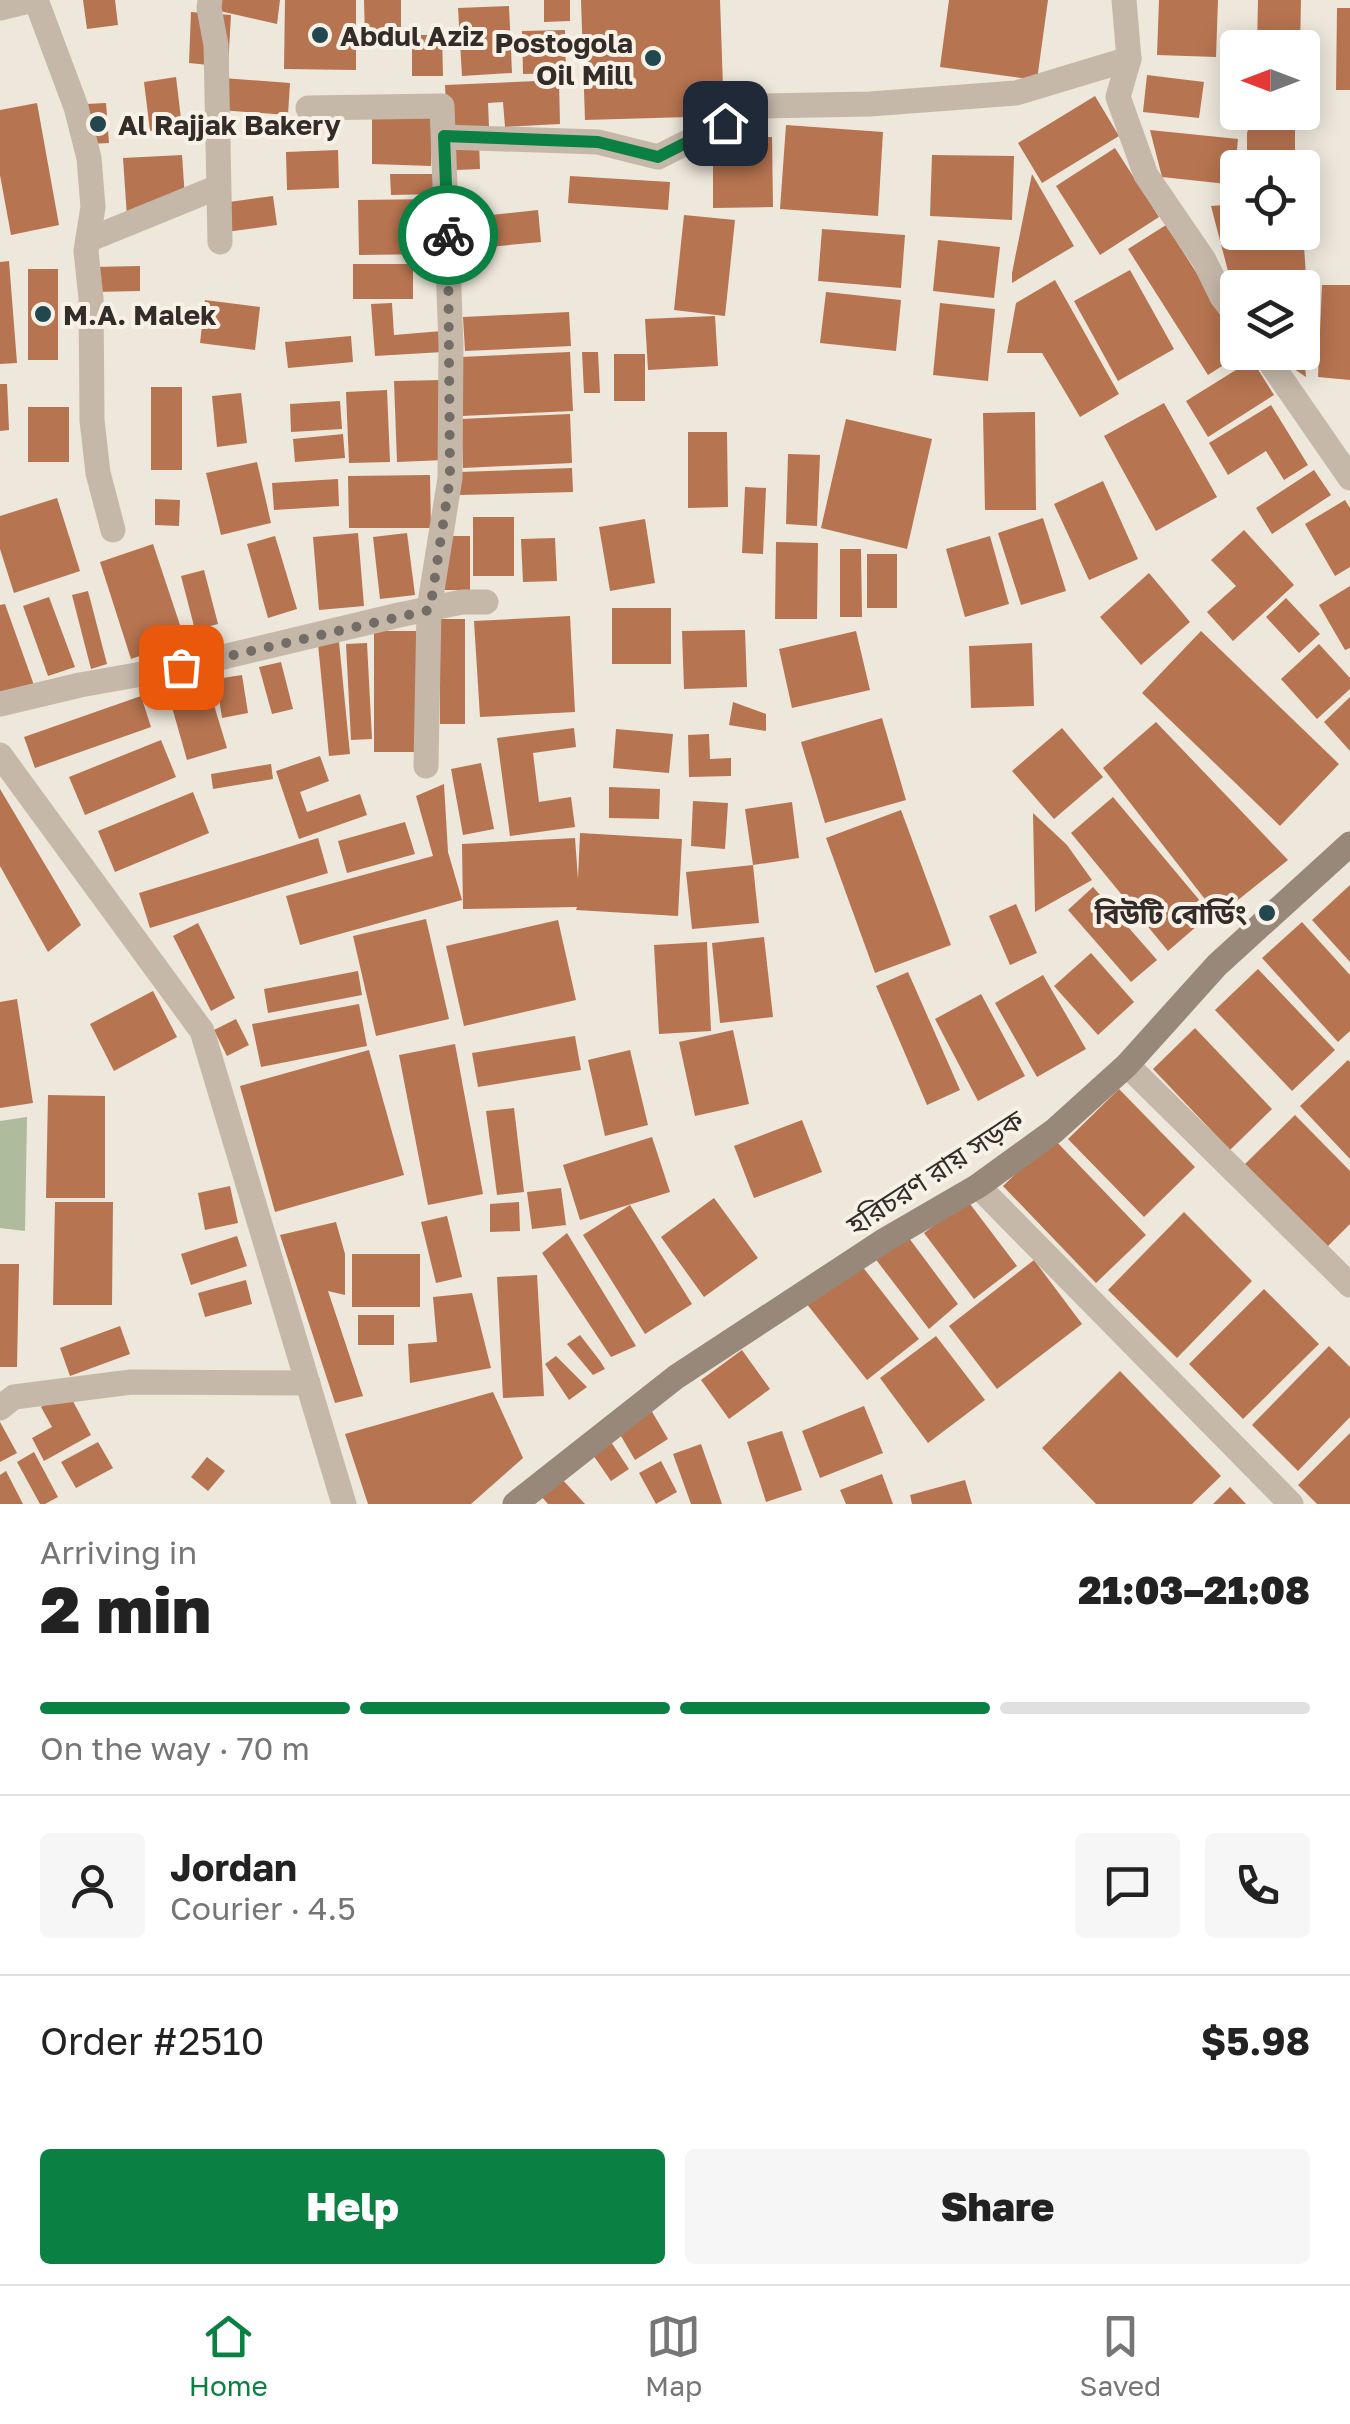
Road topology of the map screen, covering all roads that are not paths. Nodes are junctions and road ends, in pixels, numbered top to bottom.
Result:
1 (35, 0) edge
2 (210, 0) edge
3 (1124, 0) edge
4 (0, 8) edge
5 (1129, 59) junction
6 (308, 108) dead end
7 (444, 136) junction
8 (218, 187) junction
9 (88, 240) junction
10 (220, 242) dead end
11 (1220, 293) edge
12 (1275, 370) edge
13 (1350, 478) edge
14 (113, 530) dead end
15 (486, 602) dead end
16 (430, 610) junction
17 (0, 704) edge
18 (0, 756) edge
19 (426, 766) dead end
20 (1350, 844) edge
21 (1126, 1065) junction
22 (978, 1186) junction
23 (1345, 1267) edge
24 (308, 1383) junction
25 (0, 1408) edge
26 (344, 1504) edge
27 (515, 1504) edge
28 (1291, 1504) edge

1 - 4 street
1 - 9 street
2 - 8 street
3 - 5 street
5 - 7 street
5 - 11 street
6 - 7 street
7 - 16 street
8 - 9 street
8 - 10 street
9 - 14 street
12 - 13 street
15 - 16 street
16 - 17 street
16 - 19 street
18 - 24 street
20 - 21 main road, হরিচরণ রায় সড়ক
21 - 22 main road, হরিচরণ রায় সড়ক
21 - 23 street
22 - 27 main road, হরিচরণ রায় সড়ক
22 - 28 street
24 - 25 street
24 - 26 street

